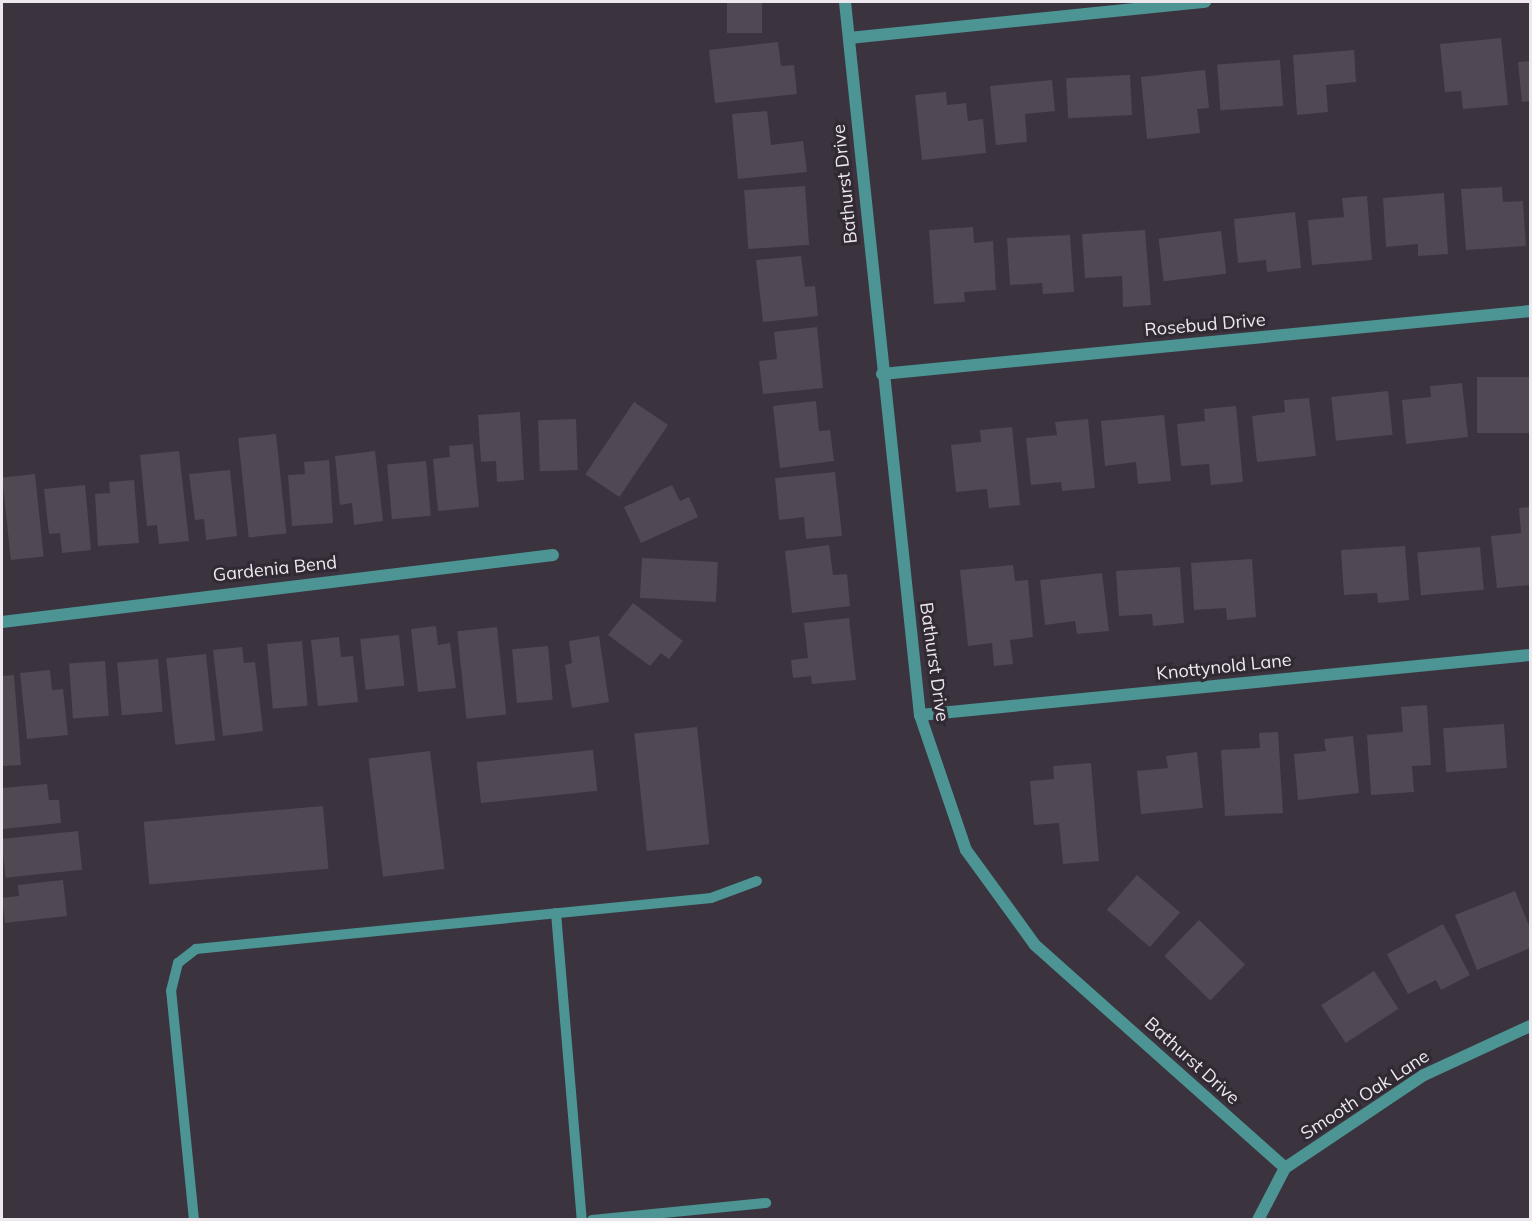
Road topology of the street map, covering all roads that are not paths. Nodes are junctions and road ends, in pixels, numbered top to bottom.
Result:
1 (845, 2) edge
2 (1205, 2) edge
3 (849, 38) junction
4 (1530, 311) edge
5 (882, 374) junction
6 (553, 555) dead end
7 (2, 622) edge
8 (1530, 655) edge
9 (920, 715) junction
10 (757, 881) dead end
11 (556, 914) junction
12 (1530, 1026) edge
13 (1285, 1168) junction
14 (766, 1203) dead end
15 (194, 1220) edge
16 (582, 1220) edge
17 (592, 1220) edge
18 (1258, 1220) edge

1 - 3 street, Bathurst Drive
2 - 3 street
3 - 5 street, Bathurst Drive
4 - 5 street, Rosebud Drive
5 - 9 street, Bathurst Drive
6 - 7 street, Gardenia Bend
8 - 9 street, Knottynold Lane
9 - 13 street, Bathurst Drive
10 - 11 lane
11 - 15 lane
11 - 16 lane
12 - 13 street, Smooth Oak Lane
13 - 18 street
14 - 17 lane

